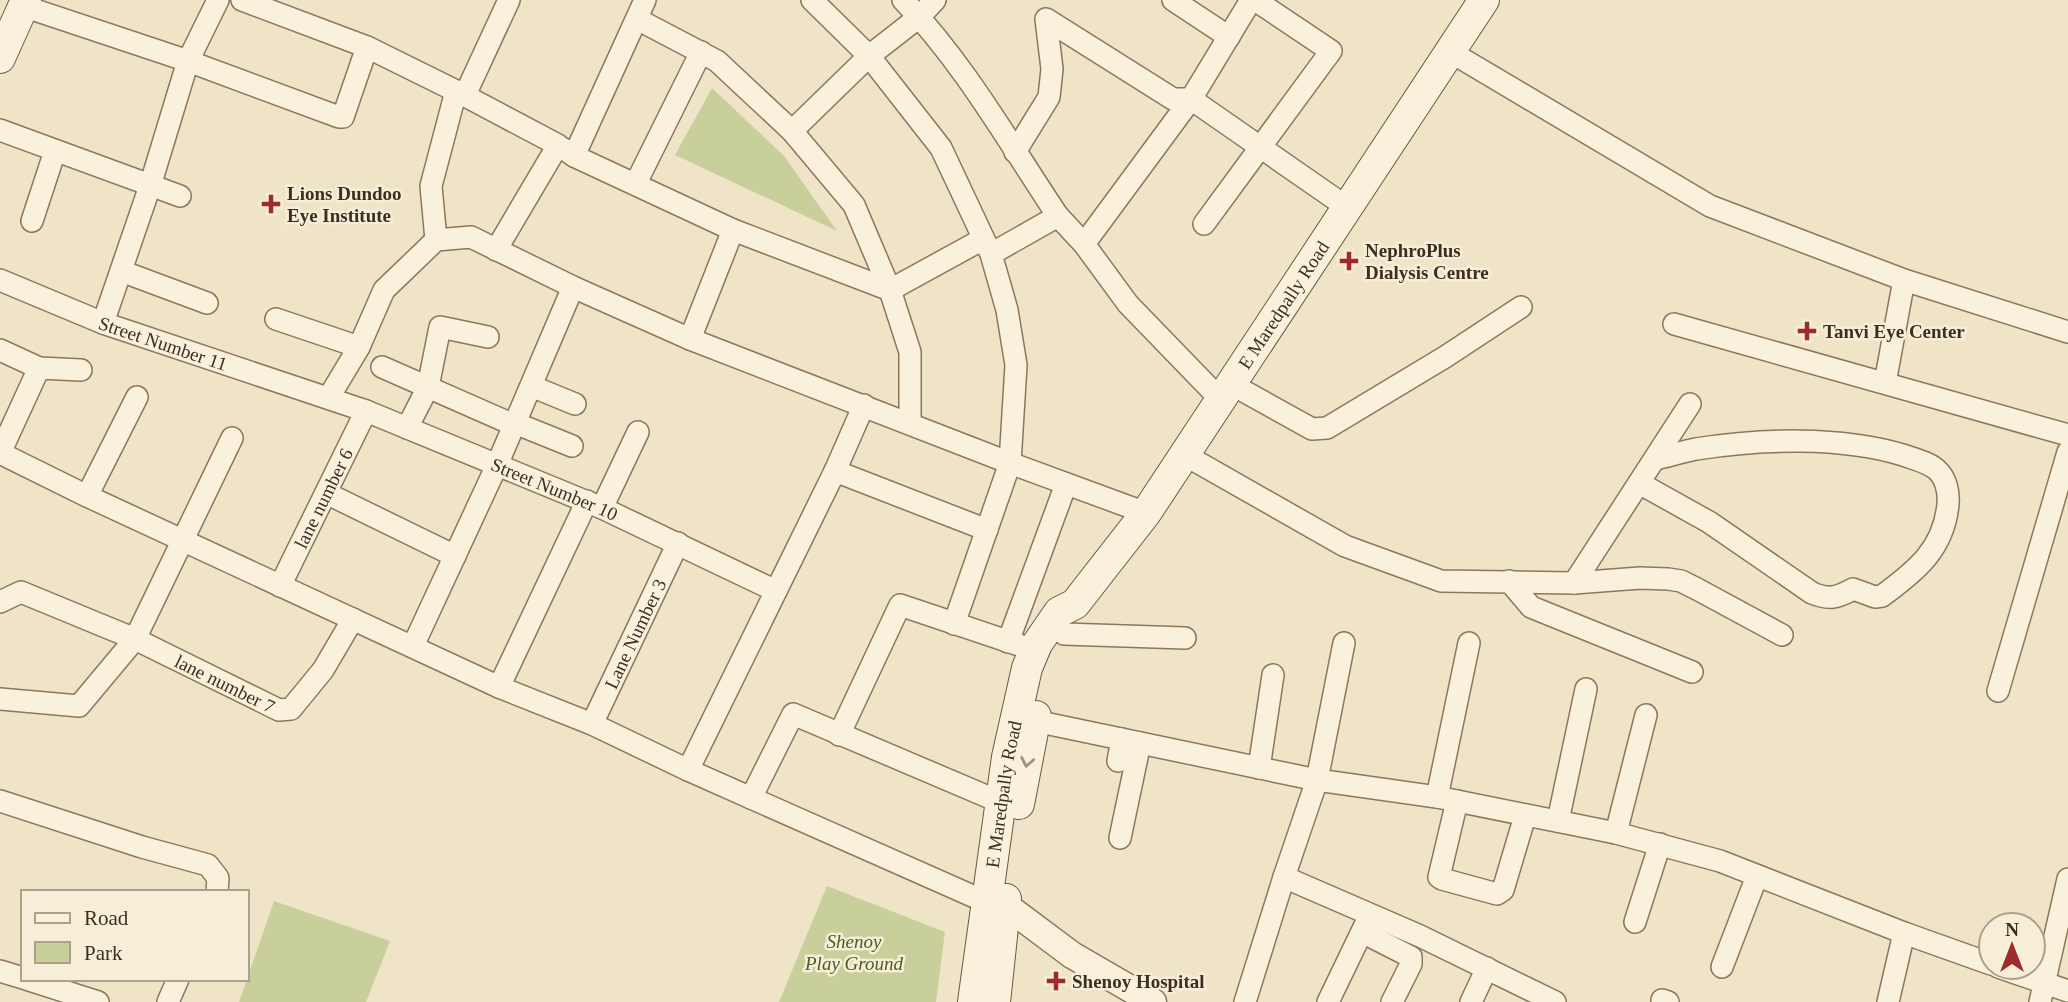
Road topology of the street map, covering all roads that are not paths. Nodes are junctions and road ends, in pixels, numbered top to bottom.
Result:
1 (218, 0) edge
2 (242, 0) edge
3 (509, 0) edge
4 (813, 0) edge
5 (903, 0) edge
6 (935, 0) edge
7 (1172, 0) edge
8 (1253, 0) edge
9 (1484, 0) edge
10 (25, 3) edge
11 (641, 10) edge
12 (1046, 10) edge
13 (919, 17) junction
14 (1228, 37) junction
15 (367, 47) junction
16 (1449, 51) junction
17 (701, 52) junction
18 (869, 56) junction
19 (0, 58) edge
20 (188, 61) junction
21 (460, 93) junction
22 (1191, 99) junction
23 (0, 130) edge
24 (792, 131) junction
25 (1261, 146) junction
26 (55, 150) junction
27 (566, 150) junction
28 (1015, 152) junction
29 (636, 183) junction
30 (150, 186) junction
31 (180, 196) dead end
32 (1348, 208) junction
33 (1058, 216) junction
34 (32, 221) dead end
35 (1204, 224) dead end
36 (733, 230) junction
37 (436, 240) junction
38 (1083, 244) junction
39 (987, 246) junction
40 (496, 250) junction
41 (121, 271) junction
42 (1904, 280) junction
43 (0, 281) edge
44 (573, 287) junction
45 (890, 290) junction
46 (207, 303) dead end
47 (1521, 307) dead end
48 (276, 319) dead end
49 (103, 323) junction
50 (1674, 324) dead end
51 (2068, 332) edge
52 (488, 337) dead end
53 (690, 339) junction
54 (359, 347) junction
55 (0, 350) edge
56 (382, 367) dead end
57 (39, 368) junction
58 (80, 370) dead end
59 (1885, 383) junction
60 (531, 386) junction
61 (428, 387) junction
62 (1226, 392) junction
63 (137, 397) dead end
64 (329, 397) junction
65 (575, 404) dead end
66 (1690, 404) dead end
67 (863, 405) junction
68 (366, 411) junction
69 (514, 424) junction
70 (910, 424) junction
71 (407, 428) junction
72 (638, 432) dead end
73 (2068, 435) edge
74 (232, 438) dead end
75 (572, 446) dead end
76 (2068, 452) edge
77 (0, 453) edge
78 (1185, 455) junction
79 (1655, 459) junction
80 (1010, 463) junction
81 (497, 465) junction
82 (835, 471) junction
83 (1066, 484) junction
84 (1639, 484) junction
85 (326, 493) junction
86 (87, 496) junction
87 (595, 504) junction
88 (1146, 513) junction
89 (986, 530) junction
90 (184, 541) junction
91 (678, 543) junction
92 (454, 556) junction
93 (1509, 582) junction
94 (1574, 583) junction
95 (280, 586) junction
96 (776, 591) junction
97 (0, 602) edge
98 (1075, 604) junction
99 (354, 619) junction
100 (954, 624) junction
101 (1064, 634) junction
102 (1782, 635) dead end
103 (1185, 638) dead end
104 (135, 639) junction
105 (1344, 643) dead end
106 (1469, 643) dead end
107 (413, 646) junction
108 (1021, 646) junction
109 (1692, 672) dead end
110 (1273, 675) dead end
111 (499, 687) junction
112 (1586, 689) dead end
113 (1998, 691) dead end
114 (0, 699) edge
115 (1646, 715) dead end
116 (1035, 720) junction
117 (592, 723) junction
118 (839, 735) junction
119 (1127, 750) junction
120 (1259, 768) junction
121 (688, 770) junction
122 (1317, 780) junction
123 (751, 798) junction
124 (1447, 799) junction
125 (0, 801) edge
126 (1000, 802) junction
127 (1525, 816) junction
128 (1558, 821) junction
129 (1616, 833) junction
130 (1120, 838) dead end
131 (1660, 844) junction
132 (1757, 876) junction
133 (1284, 877) junction
134 (2068, 879) edge
135 (217, 890) edge
136 (995, 904) junction
137 (1635, 922) dead end
138 (1366, 923) junction
139 (1904, 933) junction
140 (1977, 959) edge
141 (1722, 967) dead end
142 (1487, 968) junction
143 (0, 971) edge
144 (21, 978) edge
145 (31, 981) edge
146 (177, 981) edge
147 (2022, 981) edge
148 (2068, 991) edge
149 (2043, 993) edge
150 (98, 1002) edge
151 (167, 1002) edge
152 (973, 1002) edge
153 (995, 1002) edge
154 (1153, 1002) edge
155 (1245, 1002) edge
156 (1328, 1002) edge
157 (1392, 1002) edge
158 (1471, 1002) edge
159 (1553, 1002) edge
160 (1888, 1002) edge

1 - 20 street
2 - 15 street
3 - 21 street
4 - 18 street
5 - 13 street
6 - 13 street
7 - 14 street
8 - 14 street
8 - 25 street
9 - 16 main road, E Maredpally Road
10 - 19 main road
10 - 20 street
11 - 17 street
11 - 27 street
12 - 22 street
12 - 28 street
13 - 18 street
13 - 28 street
14 - 22 street
15 - 20 street
15 - 21 street
16 - 32 main road, E Maredpally Road
16 - 42 street
17 - 24 street
17 - 29 street
18 - 24 street
18 - 39 street
20 - 30 street
21 - 27 street
21 - 37 street
22 - 25 street
22 - 38 street
23 - 26 street
24 - 45 street
25 - 32 street
25 - 35 street
26 - 30 street
26 - 34 street
27 - 29 street
27 - 40 street
28 - 33 street
29 - 36 street
30 - 31 street
30 - 41 street
32 - 62 main road, E Maredpally Road
33 - 38 street
33 - 39 street
36 - 45 street
36 - 53 street
37 - 40 street
37 - 54 street
38 - 62 street
39 - 45 street
39 - 80 street
40 - 44 street
41 - 46 street
41 - 49 street
42 - 51 street
42 - 59 street
43 - 49 street, Street Number 11
44 - 53 street
44 - 60 street
45 - 70 street
47 - 62 street
48 - 54 street
49 - 64 street, Street Number 11
50 - 59 street
52 - 61 street
53 - 67 street
54 - 64 street
55 - 57 street
56 - 61 street
57 - 58 street
57 - 77 street
59 - 73 street
60 - 65 street
60 - 69 street
61 - 69 street
61 - 71 street
62 - 78 main road, E Maredpally Road
63 - 86 street
64 - 68 street, Street Number 10
66 - 79 street
67 - 70 street
67 - 82 street
68 - 71 street, Street Number 10
68 - 85 street, lane number 6
69 - 75 street
69 - 81 street
70 - 80 street
71 - 81 street, Street Number 10
72 - 87 street
74 - 90 street
76 - 113 street
77 - 86 street
78 - 88 main road, E Maredpally Road
78 - 93 street
79 - 84 street
79 - 84 street
80 - 83 street
80 - 89 street
81 - 87 street, Street Number 10
81 - 92 street
82 - 89 street
82 - 96 street
83 - 88 street
83 - 108 street
84 - 94 street
85 - 92 street
85 - 95 street, lane number 6
86 - 90 street
87 - 91 street, Street Number 10
87 - 111 street
88 - 98 main road, E Maredpally Road
89 - 100 street
90 - 95 street
90 - 104 street
91 - 96 street, Street Number 10
91 - 117 street, Lane Number 3
92 - 107 street
93 - 94 street
93 - 109 street
94 - 102 street
95 - 99 street
96 - 121 street
97 - 104 street, lane number 7
98 - 101 main road, E Maredpally Road
98 - 108 main road, E Maredpally Road
99 - 104 street, lane number 7
99 - 107 street
100 - 108 street
100 - 118 street
101 - 103 street
101 - 116 main road, E Maredpally Road
104 - 114 street
105 - 122 street
106 - 124 street
107 - 111 street
108 - 126 main road, E Maredpally Road
110 - 120 street
111 - 117 street
112 - 128 street
115 - 129 street
116 - 119 street
116 -> 136 main road, E Maredpally Road
117 - 121 street
118 - 123 street
118 - 126 street
119 - 120 street
119 - 130 street
120 - 122 street
121 - 123 street
122 - 124 street
122 - 133 street
123 - 136 street
124 - 127 street
124 - 127 street
125 - 135 street
126 - 136 main road, E Maredpally Road
127 - 128 street
128 - 129 street
129 - 131 street
131 - 132 street
131 - 137 street
132 - 139 street
132 - 141 street
133 - 138 street
133 - 155 street
134 - 149 street
136 - 152 main road, E Maredpally Road
136 - 153 main road, E Maredpally Road
136 - 154 street
138 - 142 street
138 - 156 street
138 - 157 street
139 - 140 street
139 - 160 street
142 - 158 street
142 - 159 street
143 - 144 street
145 - 150 street
146 - 151 street
147 - 149 street
148 - 149 street

